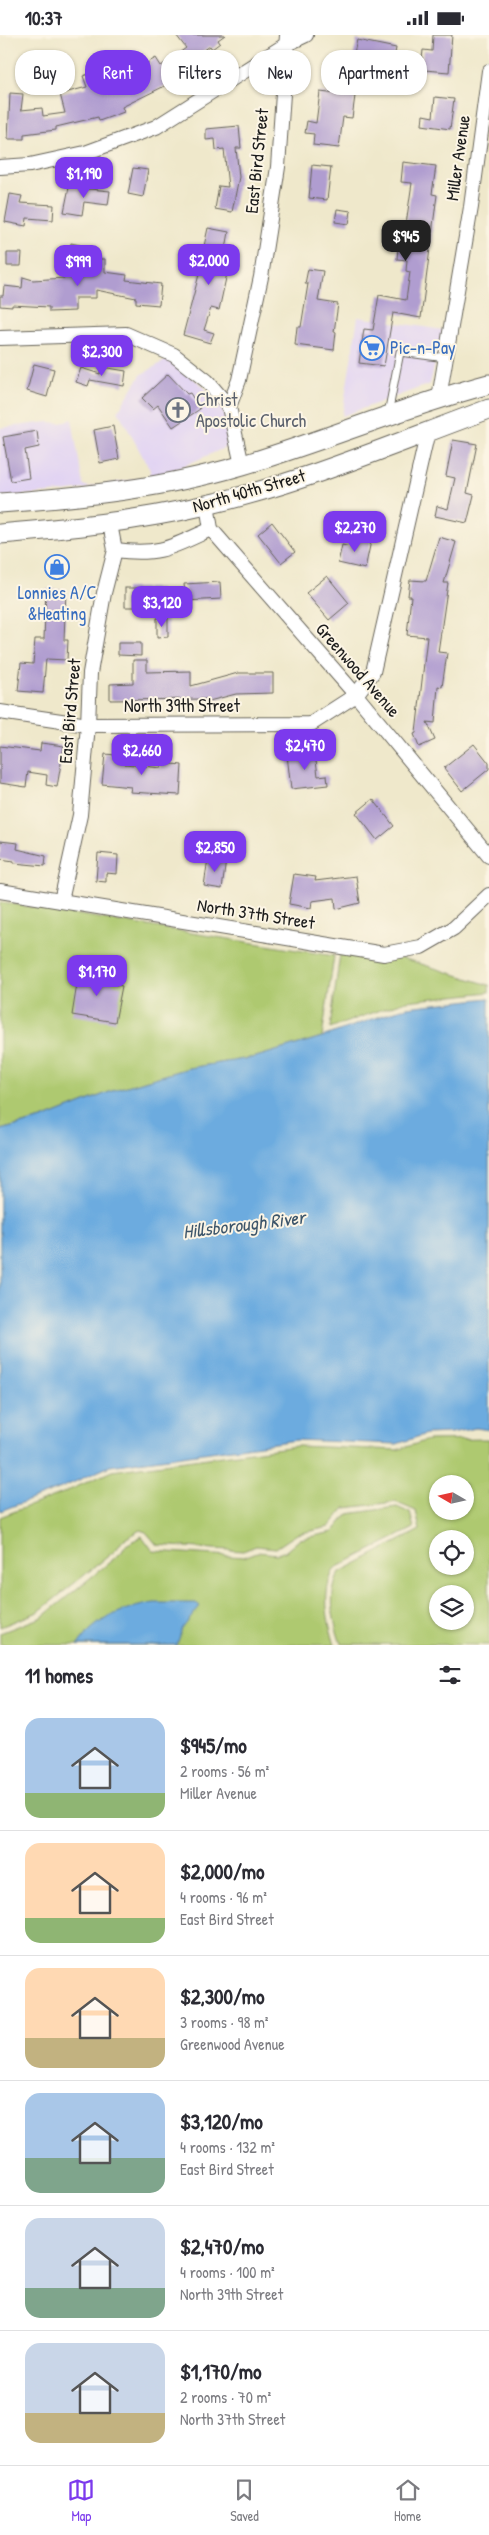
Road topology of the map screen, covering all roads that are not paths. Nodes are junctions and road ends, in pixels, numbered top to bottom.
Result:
1 (306, 35) edge
2 (286, 38) edge
3 (489, 71) edge
4 (0, 167) edge
5 (0, 338) edge
6 (446, 358) junction
7 (489, 384) edge
8 (439, 397) junction
9 (229, 407) junction
10 (489, 409) edge
11 (388, 417) junction
12 (428, 431) junction
13 (242, 465) junction
14 (0, 503) edge
15 (207, 505) junction
16 (110, 524) junction
17 (211, 529) junction
18 (0, 535) edge
19 (115, 550) junction
20 (356, 695) junction
21 (0, 713) edge
22 (88, 725) junction
23 (489, 856) edge
24 (0, 891) edge
25 (489, 895) edge
26 (61, 901) junction

1 - 2 street
2 - 4 street
2 - 9 street, East Bird Street
3 - 6 street, Miller Avenue
5 - 9 street
6 - 8 street, Miller Avenue
6 - 11 lane
7 - 8 main road, North 40th Street
8 - 11 main road, North 40th Street
9 - 13 street
10 - 12 main road, North 40th Street
11 - 13 main road, North 40th Street
12 - 15 main road, North 40th Street
12 - 20 street
13 - 14 main road, North 40th Street
15 - 16 main road, North 40th Street
15 - 17 street
16 - 18 main road, North 40th Street
16 - 19 street, East Bird Street
17 - 19 street
17 - 20 street, Greenwood Avenue
19 - 22 street, East Bird Street
20 - 22 street, North 39th Street
20 - 23 street, Greenwood Avenue
21 - 22 street, North 39th Street
22 - 26 street, East Bird Street
24 - 26 street, North 37th Street
25 - 26 street, North 37th Street

